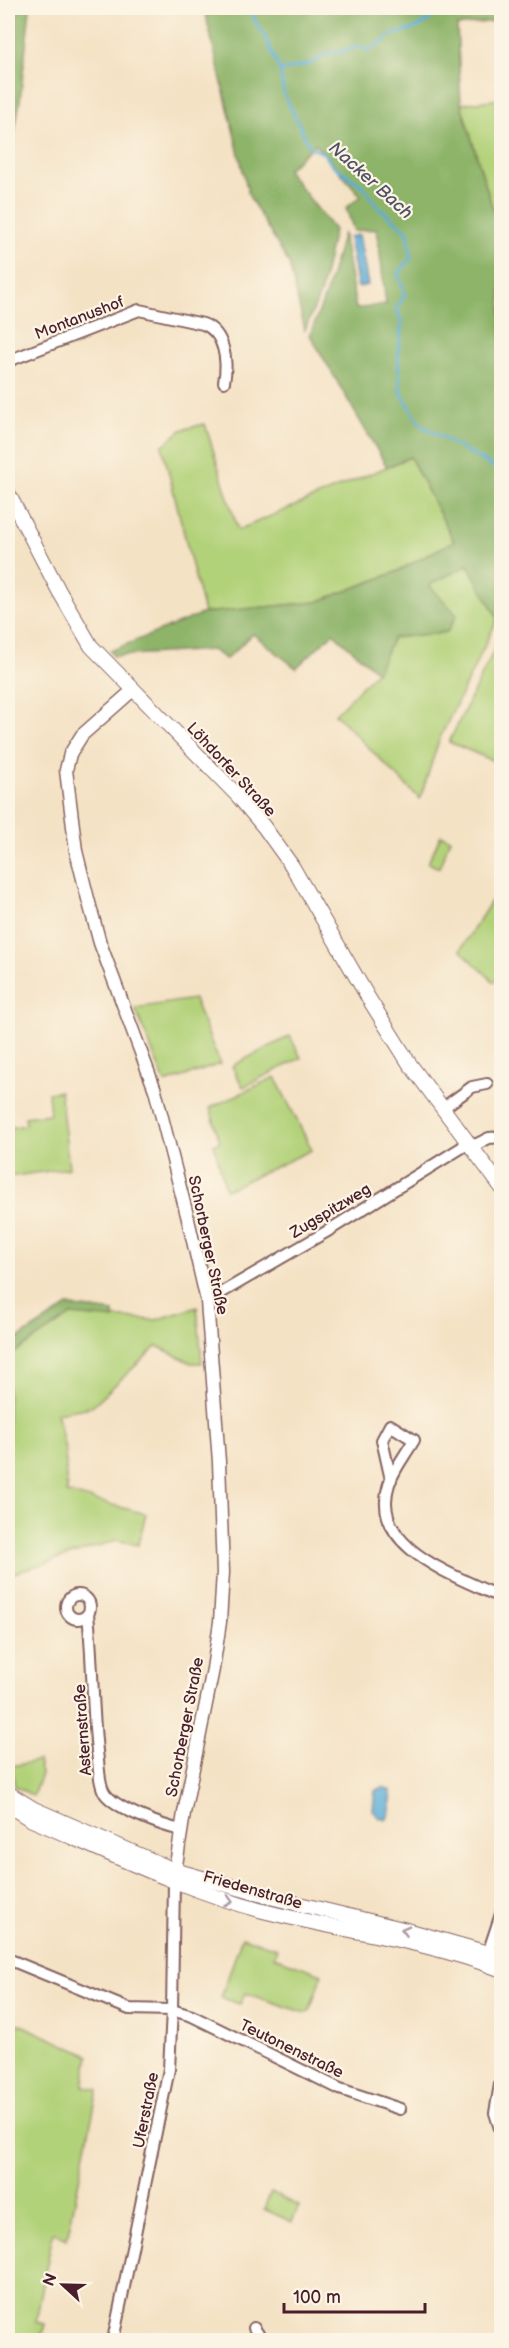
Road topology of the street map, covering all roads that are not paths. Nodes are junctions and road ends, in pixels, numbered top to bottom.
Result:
1 (8, 361) edge
2 (224, 382) dead end
3 (8, 493) edge
4 (133, 690) junction
5 (487, 1084) dead end
6 (443, 1108) junction
7 (501, 1137) edge
8 (470, 1145) junction
9 (501, 1188) edge
10 (207, 1301) junction
11 (391, 1480) junction
12 (501, 1598) edge
13 (88, 1614) dead end
14 (8, 1793) edge
15 (8, 1805) edge
16 (181, 1830) junction
17 (174, 1876) junction
18 (501, 1911) edge
19 (491, 1958) edge
20 (8, 1959) edge
21 (501, 1970) edge
22 (172, 2010) junction
23 (501, 2073) edge
24 (400, 2109) dead end
25 (501, 2135) edge
26 (254, 2328) dead end
27 (113, 2340) edge
28 (262, 2340) edge

1 - 2 street, Montanushof
3 - 4 main road, Löhdorfer Straße
4 - 6 main road, Löhdorfer Straße
4 - 10 street, Schorberger Straße
5 - 6 street
6 - 8 main road, Löhdorfer Straße
7 - 8 street, Zugspitzweg
8 - 9 main road, Löhdorfer Straße
8 - 10 street, Zugspitzweg
10 - 16 street, Schorberger Straße
11 - 11 street
11 - 12 street
13 - 16 street, Asternstraße
14 - 17 main road, Friedenstraße
15 - 17 main road, Friedenstraße
16 - 17 street, Schorberger Straße
17 - 19 main road, Friedenstraße
17 - 22 street, Uferstraße
18 - 19 street
19 - 21 main road, Friedenstraße
20 - 22 street, Teutonenstraße
22 - 24 street, Teutonenstraße
22 - 27 street, Uferstraße
23 - 25 street
26 - 28 street

